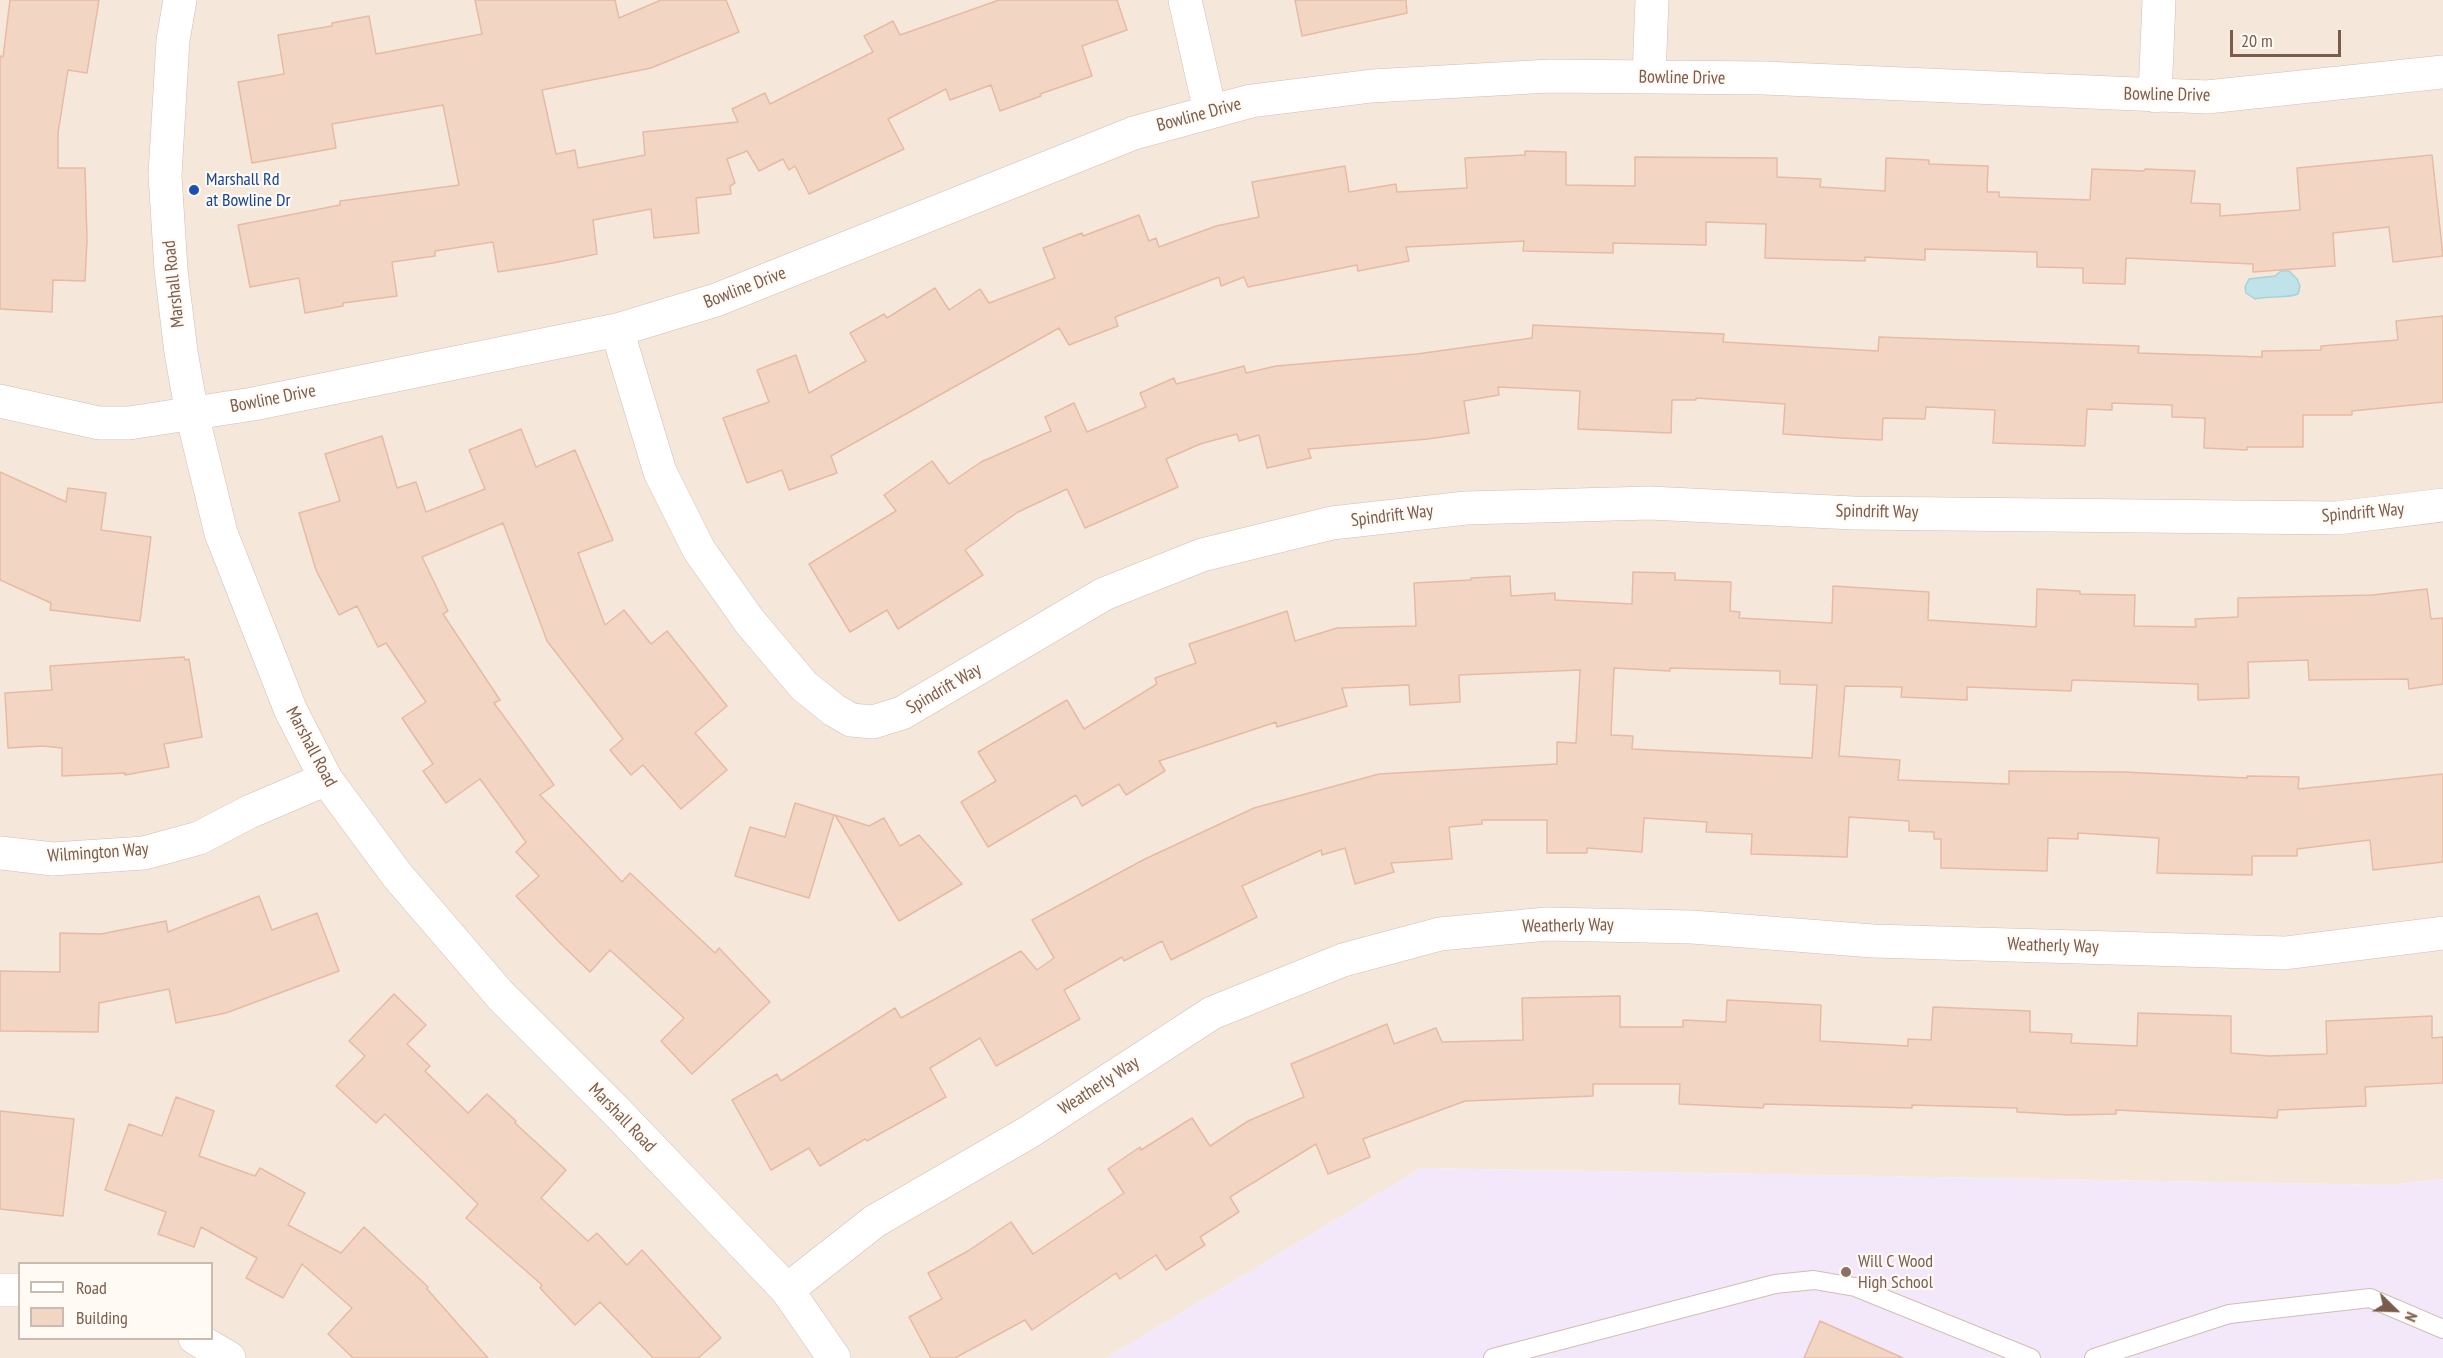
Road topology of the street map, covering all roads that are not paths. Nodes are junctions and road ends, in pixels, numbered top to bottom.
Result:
1 (180, 0) edge
2 (1185, 0) edge
3 (1652, 0) edge
4 (2159, 0) edge
5 (2443, 72) edge
6 (1649, 77) junction
7 (2155, 96) junction
8 (1210, 111) junction
9 (617, 330) junction
10 (0, 401) edge
11 (192, 414) junction
12 (2443, 505) edge
13 (326, 779) junction
14 (0, 854) edge
15 (2443, 933) edge
16 (0, 1290) edge
17 (18, 1290) edge
18 (787, 1290) junction
19 (2443, 1329) edge
20 (198, 1340) edge
21 (229, 1358) edge
22 (834, 1358) edge
23 (1493, 1358) edge
24 (2031, 1358) edge
25 (2094, 1358) edge

1 - 11 street, Marshall Road
2 - 8 street
3 - 6 street
4 - 7 street
5 - 7 street, Bowline Drive
6 - 7 street, Bowline Drive
6 - 8 street, Bowline Drive
8 - 9 street, Bowline Drive
9 - 11 street, Bowline Drive
9 - 12 street, Spindrift Way
10 - 11 street, Bowline Drive
11 - 13 street, Marshall Road
13 - 14 street, Wilmington Way
13 - 18 street, Marshall Road
15 - 18 street, Weatherly Way
16 - 17 street
18 - 22 street, Marshall Road
19 - 25 lane
20 - 21 street
23 - 24 lane

